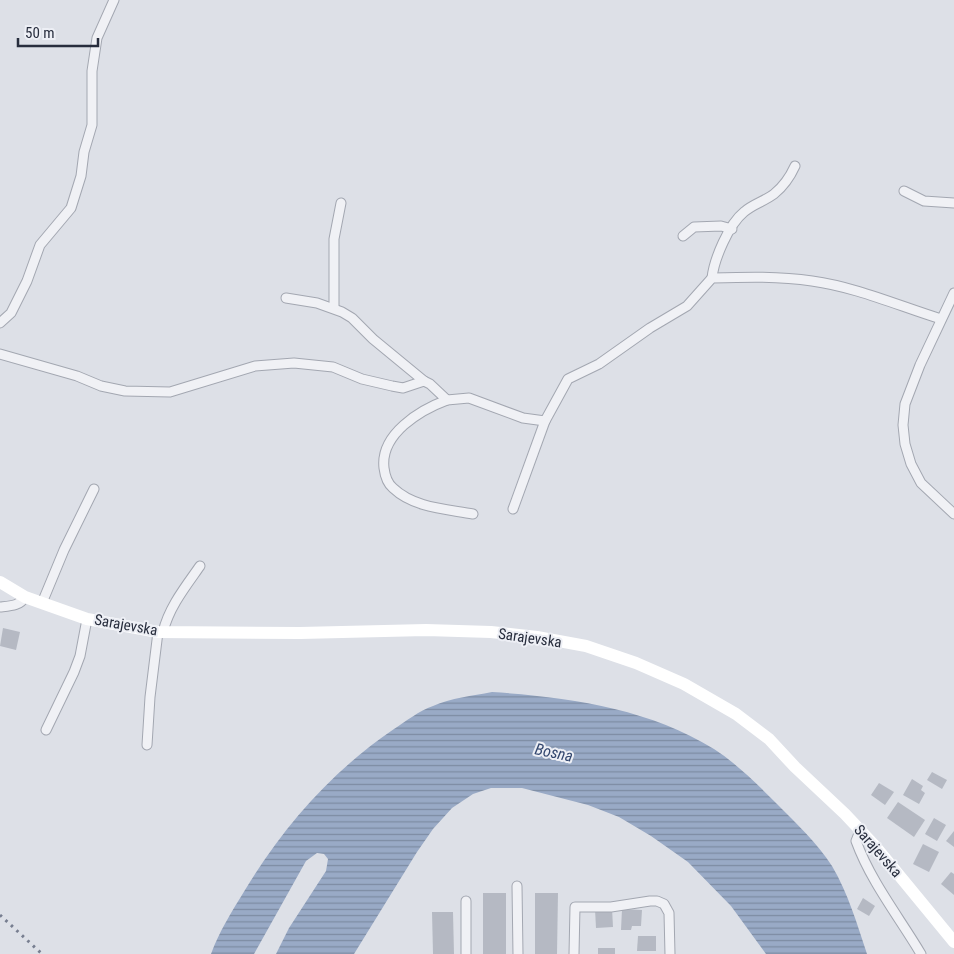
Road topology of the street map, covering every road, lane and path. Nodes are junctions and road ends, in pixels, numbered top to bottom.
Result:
1 (114, 0) edge
2 (795, 166) dead end
3 (904, 191) dead end
4 (340, 203) dead end
5 (954, 203) edge
6 (732, 229) junction
7 (684, 236) dead end
8 (712, 278) junction
9 (954, 293) edge
10 (286, 298) dead end
11 (334, 308) junction
12 (941, 319) junction
13 (0, 324) edge
14 (0, 354) edge
15 (424, 381) junction
16 (447, 400) junction
17 (545, 420) junction
18 (94, 489) dead end
19 (513, 508) dead end
20 (473, 514) dead end
21 (954, 514) edge
22 (200, 566) dead end
23 (0, 582) edge
24 (25, 597) junction
25 (42, 603) junction
26 (0, 607) edge
27 (87, 619) junction
28 (161, 632) junction
29 (46, 730) dead end
30 (147, 745) dead end
31 (860, 830) junction
32 (517, 886) dead end
33 (466, 902) dead end
34 (954, 942) edge
35 (466, 954) edge
36 (518, 954) edge
37 (574, 954) edge
38 (670, 954) edge
39 (921, 954) edge

1 - 13 street
2 - 6 street
3 - 5 street
4 - 11 street
6 - 7 street
6 - 8 street
8 - 12 street
8 - 17 street
9 - 12 street
10 - 11 street
11 - 15 street
12 - 21 street
14 - 15 street
15 - 16 street
16 - 17 street
16 - 20 street
17 - 19 street
18 - 25 street
22 - 28 street
23 - 24 main road, Sarajevska
24 - 25 main road, Sarajevska
24 - 26 street
25 - 27 main road, Sarajevska
27 - 28 main road, Sarajevska
27 - 29 street
28 - 30 street
28 - 31 main road, Sarajevska
31 - 34 main road, Sarajevska
31 - 39 street
32 - 36 street
33 - 35 street
37 - 38 street

